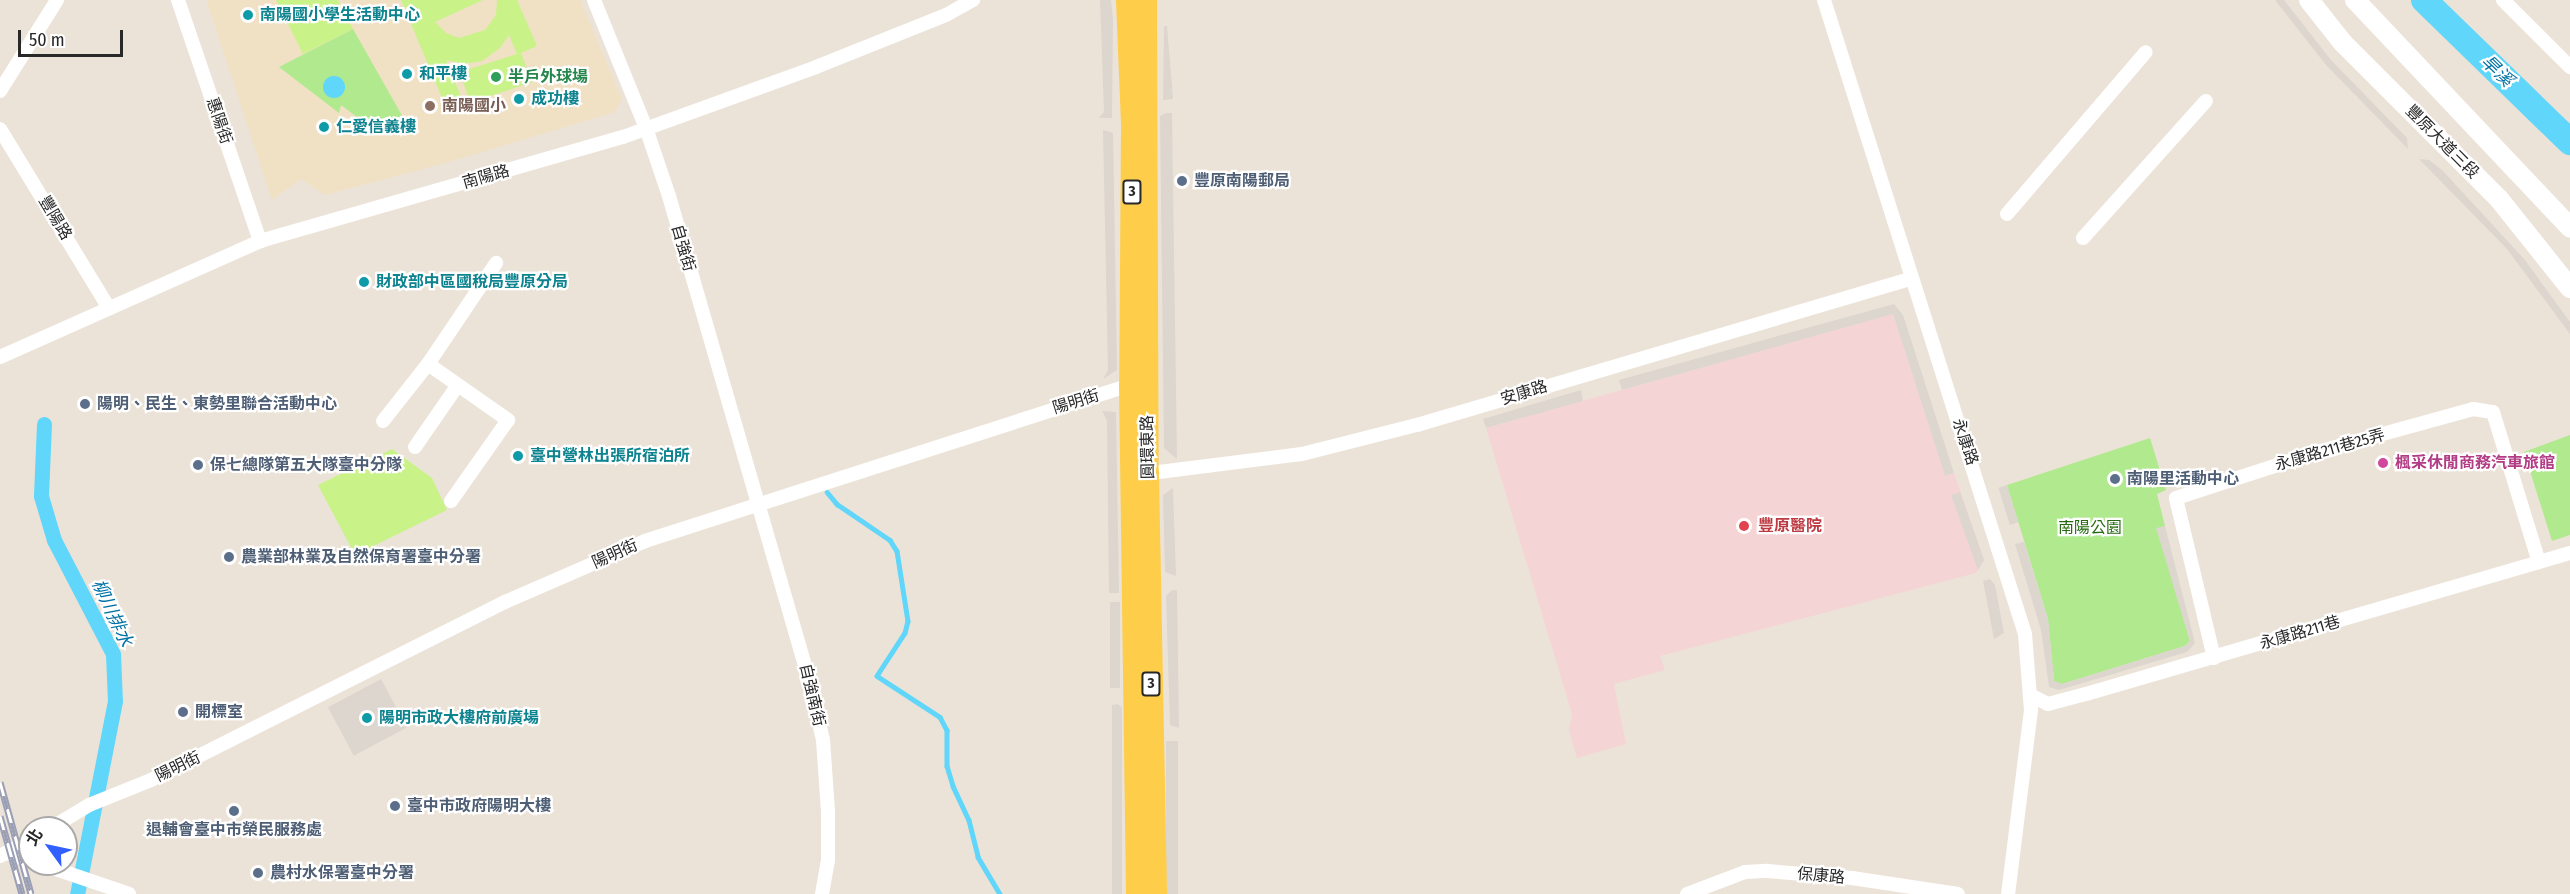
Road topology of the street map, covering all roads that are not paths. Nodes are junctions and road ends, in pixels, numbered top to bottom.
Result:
1 (57, 0) edge
2 (178, 0) edge
3 (594, 0) edge
4 (1127, 0) edge
5 (1146, 0) edge
6 (1824, 0) edge
7 (2309, 0) edge
8 (2355, 0) edge
9 (2503, 0) edge
10 (965, 2) edge
11 (2146, 52) dead end
12 (2570, 67) edge
13 (0, 91) edge
14 (2206, 101) dead end
15 (646, 128) junction
16 (0, 129) edge
17 (2007, 214) dead end
18 (2570, 227) edge
19 (2083, 238) dead end
20 (260, 241) junction
21 (496, 263) dead end
22 (1910, 279) junction
23 (2570, 288) edge
24 (110, 308) junction
25 (0, 357) edge
26 (428, 364) junction
27 (1139, 384) junction
28 (458, 385) junction
29 (383, 422) dead end
30 (415, 447) dead end
31 (1140, 474) junction
32 (451, 501) dead end
33 (758, 502) junction
34 (2570, 553) edge
35 (2539, 562) junction
36 (2214, 658) junction
37 (2030, 695) junction
38 (72, 816) edge
39 (18, 846) edge
40 (3, 854) edge
41 (18, 858) edge
42 (78, 874) edge
43 (129, 894) edge
44 (822, 894) edge
45 (1137, 894) edge
46 (1156, 894) edge
47 (1687, 894) edge
48 (1958, 894) edge
49 (2008, 894) edge

1 - 13 street
2 - 20 street, 惠陽街
3 - 15 street, 自強街
4 - 27 main road, 圓環東路 / 3
5 - 27 main road, 圓環東路 / 3
6 - 22 street, 永康路
7 - 23 street, 豐原大道三段
8 - 18 street, 豐原大道三段
9 - 12 street
10 - 15 street, 南陽路
11 - 17 street
14 - 19 street
15 - 20 street, 南陽路
15 - 33 street, 自強街
16 - 24 street, 豐陽路
20 - 24 street, 南陽路
21 - 26 street
22 - 31 street, 安康路
22 - 37 street, 永康路
24 - 25 street, 南陽路
26 - 28 street
26 - 29 street
27 - 31 main road, 圓環東路 / 3
27 - 33 street, 陽明街
28 - 30 street
28 - 32 street
31 - 45 main road, 圓環東路 / 3
31 - 46 main road, 圓環東路 / 3
33 - 38 street, 陽明街
33 - 44 street, 自強南街
34 - 35 street, 永康路211巷
35 - 36 street, 永康路211巷
35 - 36 street, 永康路211巷25弄
36 - 37 street, 永康路211巷
37 - 49 street, 永康路
39 - 40 street
40 - 41 street
42 - 43 street
47 - 48 street, 保康路

